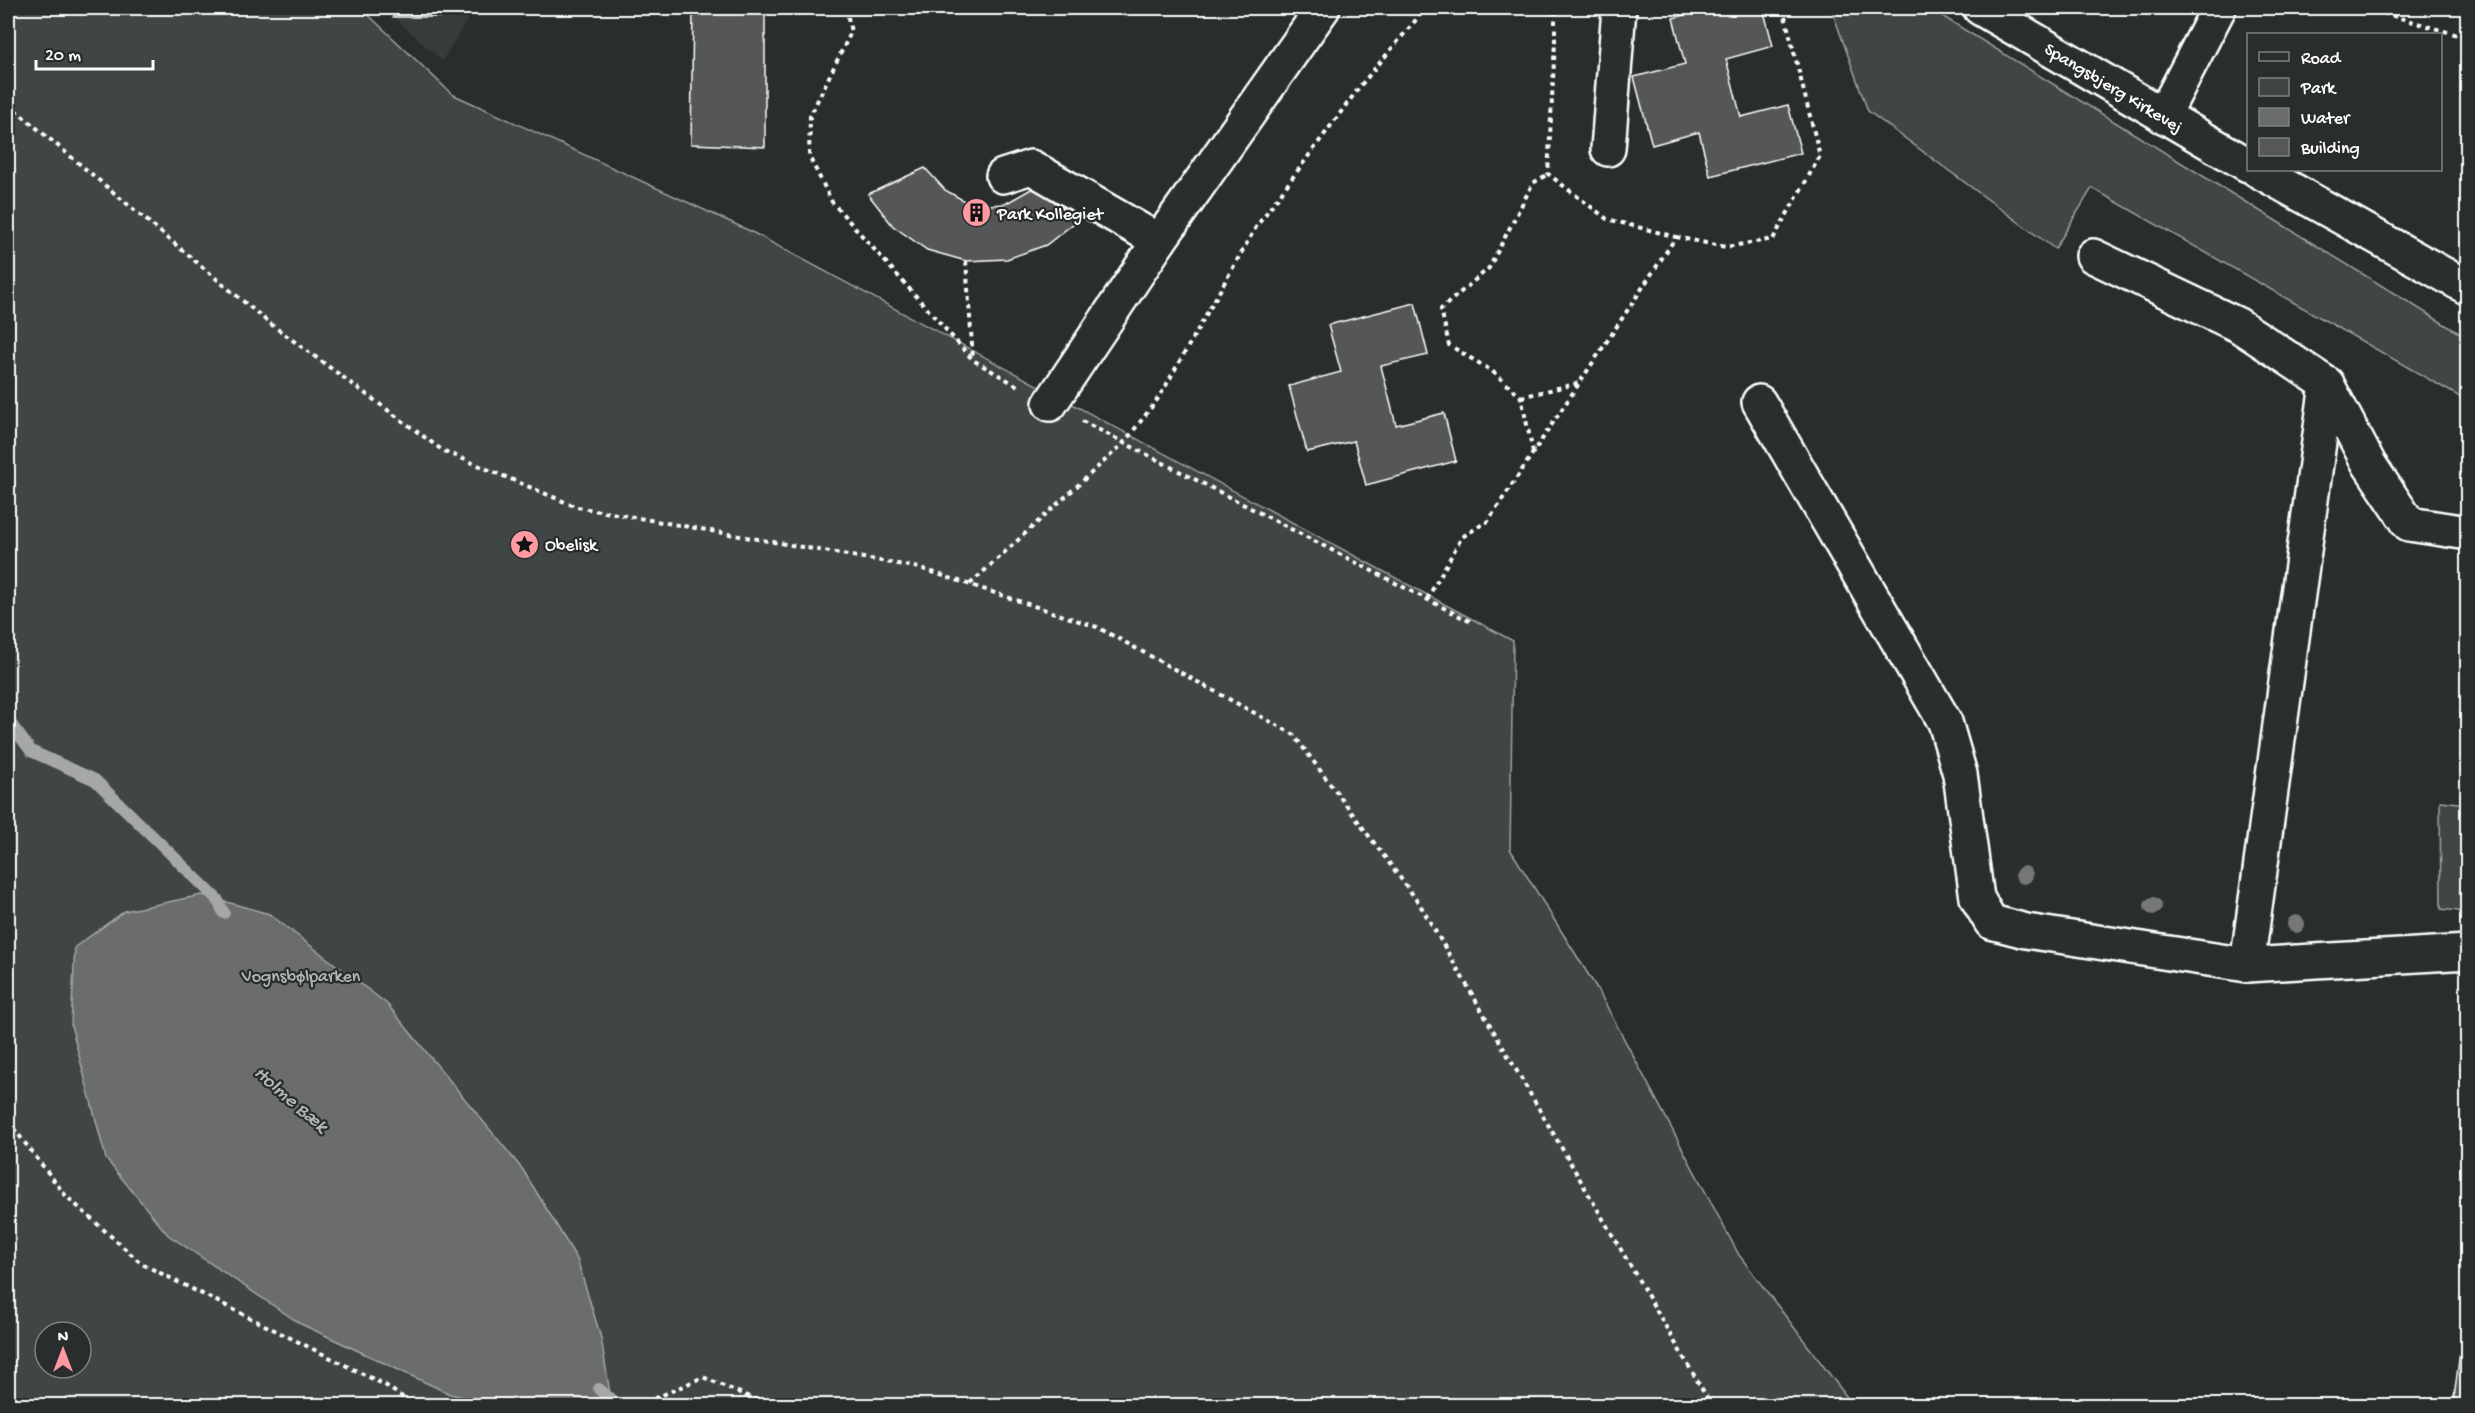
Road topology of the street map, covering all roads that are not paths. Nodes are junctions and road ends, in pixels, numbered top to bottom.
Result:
1 (1323, 8) edge
2 (1619, 8) edge
3 (1980, 8) edge
4 (2219, 8) edge
5 (2163, 116) junction
6 (1608, 149) dead end
7 (2247, 164) edge
8 (2259, 171) edge
9 (1003, 177) dead end
10 (1159, 241) junction
11 (2093, 256) dead end
12 (2466, 288) edge
13 (2327, 384) junction
14 (1759, 402) dead end
15 (1050, 404) road end
16 (2468, 533) edge
17 (2468, 952) edge
18 (2247, 965) junction

1 - 10 street
2 - 6 street
3 - 5 street, Spangsbjerg Kirkevej
4 - 5 street
5 - 7 street, Spangsbjerg Kirkevej
8 - 12 street
9 - 10 street
10 - 15 street
11 - 13 street
13 - 16 street
13 - 18 street
14 - 18 street
17 - 18 street

